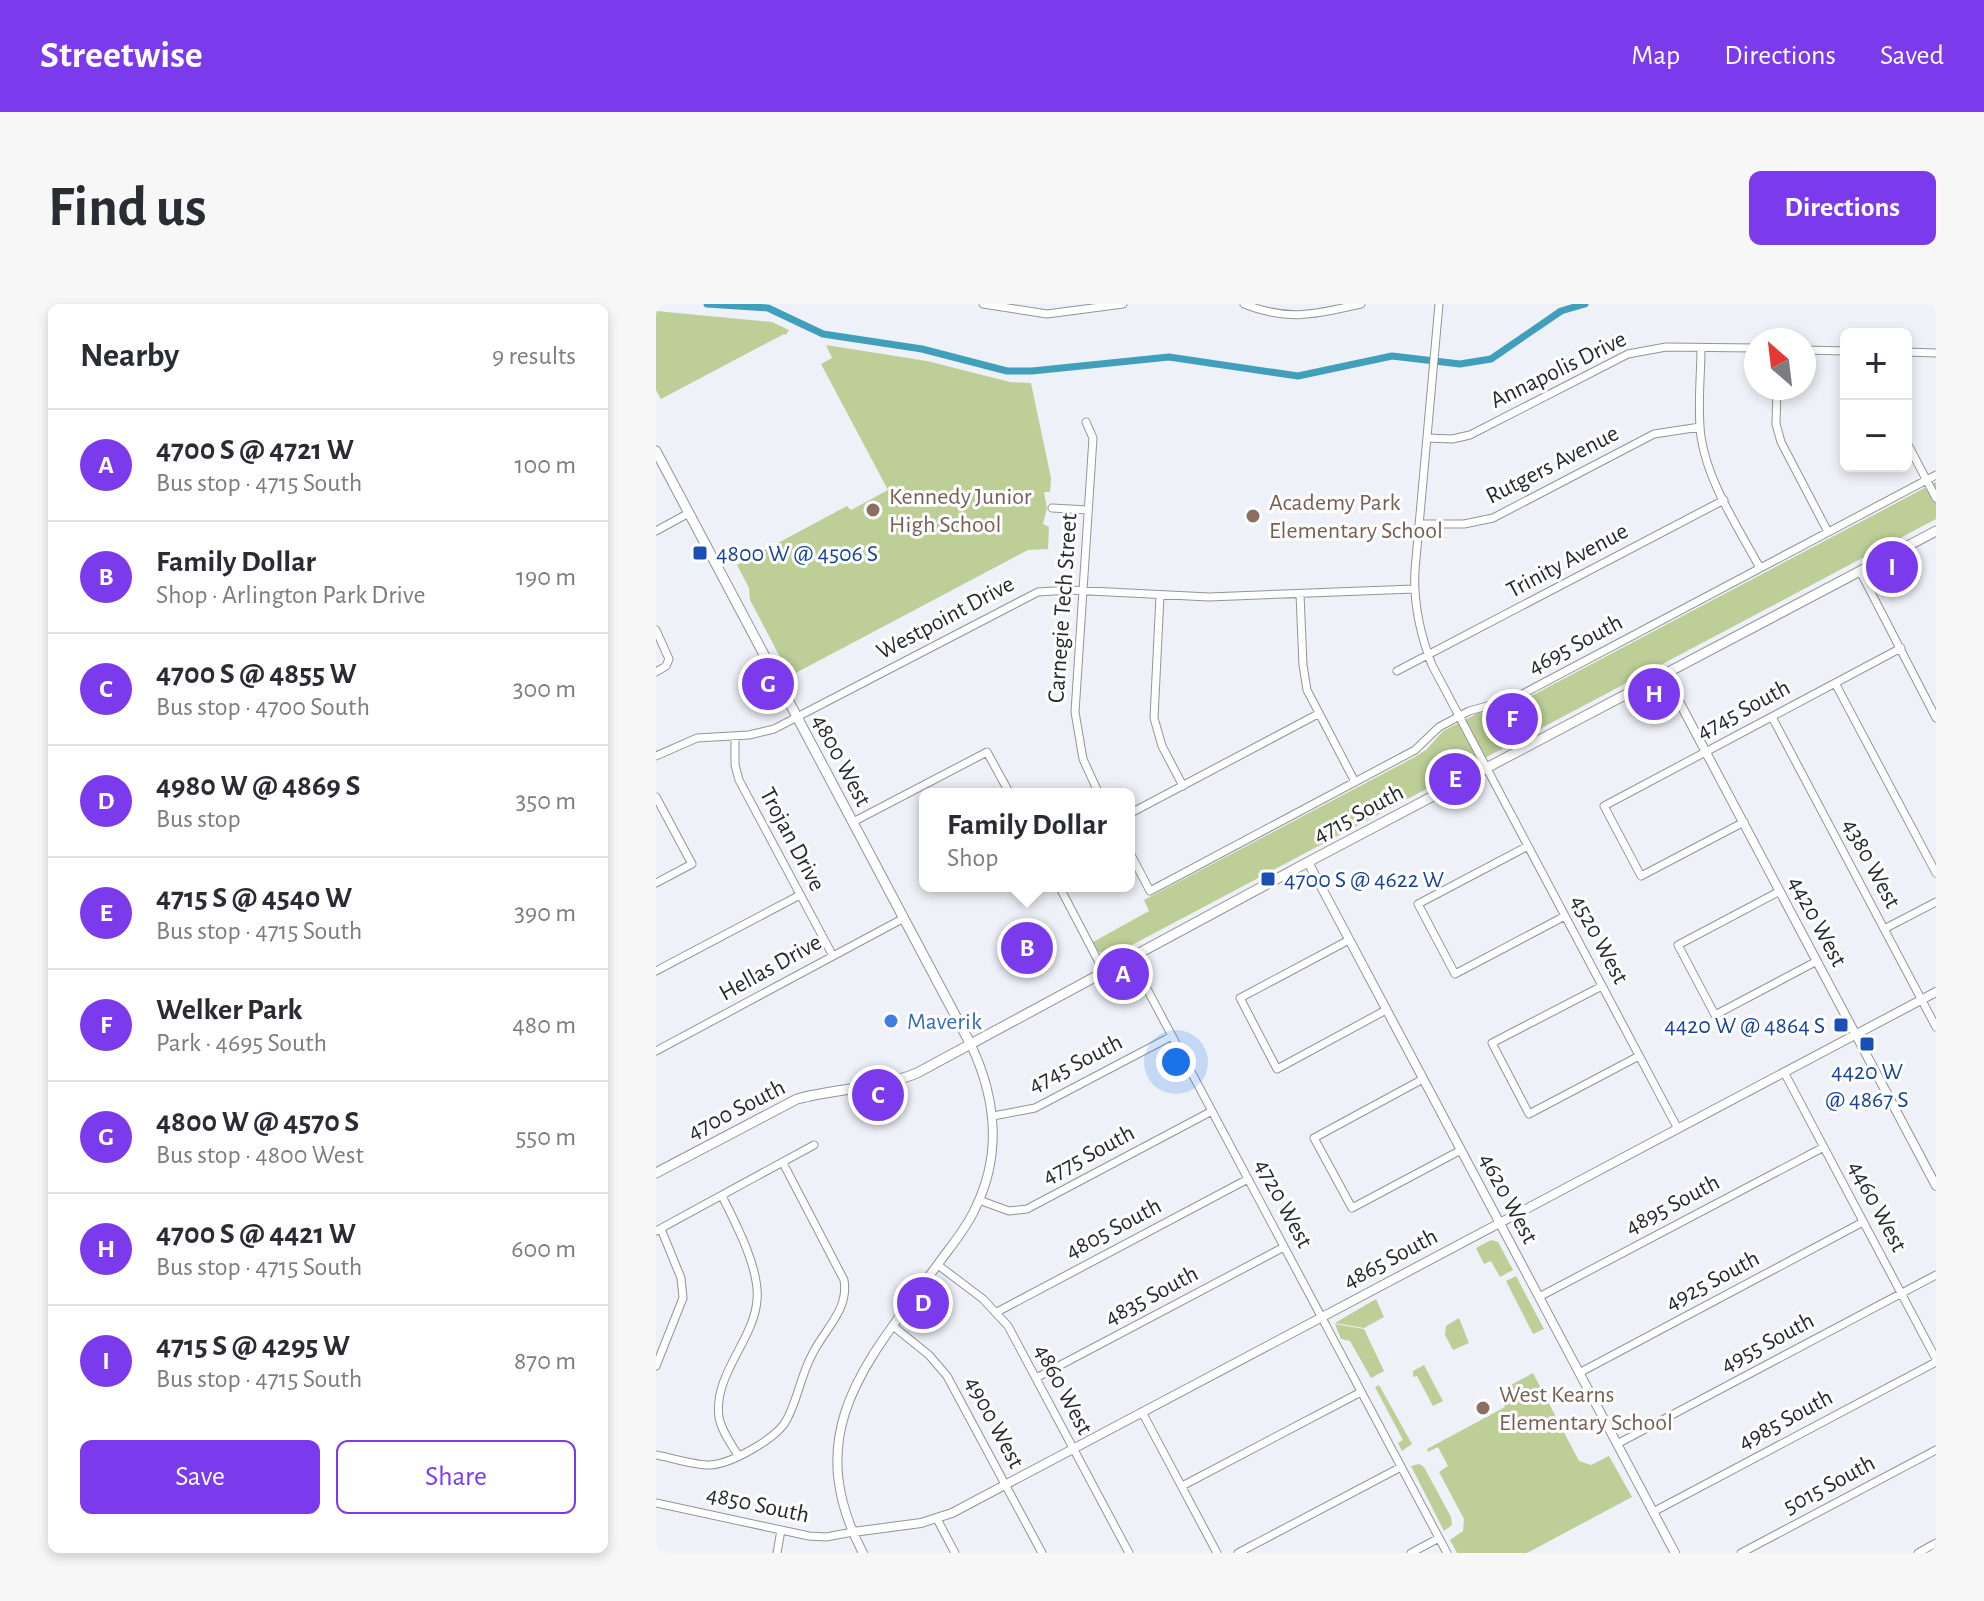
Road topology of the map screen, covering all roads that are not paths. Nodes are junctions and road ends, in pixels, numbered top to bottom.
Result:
1 (983, 304) edge
2 (1123, 304) edge
3 (1244, 304) edge
4 (1361, 304) edge
5 (1439, 304) edge
6 (1330, 307) edge
7 (1701, 348) junction
8 (1744, 348) edge
9 (1816, 350) edge
10 (1840, 351) edge
11 (1912, 352) edge
12 (1936, 353) edge
13 (1777, 400) edge
14 (1086, 422) dead end
15 (1700, 427) junction
16 (1427, 438) junction
17 (656, 451) edge
18 (1912, 452) edge
19 (1936, 475) edge
20 (1927, 480) junction
21 (1936, 498) edge
22 (1724, 500) junction
23 (1052, 508) dead end
24 (1088, 510) junction
25 (689, 513) junction
26 (1419, 524) junction
27 (656, 531) edge
28 (1936, 531) edge
29 (1828, 532) junction
30 (1760, 568) junction
31 (1860, 571) junction
32 (1414, 589) junction
33 (1083, 591) junction
34 (1300, 594) junction
35 (1160, 596) junction
36 (656, 630) edge
37 (1901, 648) junction
38 (1429, 656) junction
39 (1397, 671) dead end
40 (656, 672) edge
41 (1665, 675) junction
42 (1835, 683) junction
43 (1318, 714) junction
44 (1459, 716) junction
45 (1772, 717) junction
46 (797, 718) junction
47 (1936, 718) edge
48 (735, 736) junction
49 (1706, 752) junction
50 (656, 756) edge
51 (1487, 768) junction
52 (1355, 782) junction
53 (1183, 786) junction
54 (1007, 788) edge
55 (1096, 788) edge
56 (656, 797) edge
57 (1135, 811) edge
58 (853, 822) junction
59 (1744, 822) junction
60 (1528, 846) junction
61 (1135, 862) edge
62 (1308, 862) junction
63 (1936, 873) edge
64 (656, 883) edge
65 (1780, 891) junction
66 (1062, 892) edge
67 (800, 895) junction
68 (1936, 902) edge
69 (1565, 916) junction
70 (904, 918) junction
71 (1884, 929) junction
72 (1349, 940) junction
73 (833, 956) junction
74 (1130, 957) junction
75 (1817, 961) junction
76 (656, 971) edge
77 (1104, 972) junction
78 (1602, 986) junction
79 (1936, 992) edge
80 (1921, 1000) junction
81 (1386, 1010) junction
82 (1936, 1027) edge
83 (1856, 1034) junction
84 (1172, 1036) junction
85 (971, 1045) junction
86 (656, 1051) edge
87 (1639, 1056) junction
88 (1784, 1072) junction
89 (1423, 1079) junction
90 (1212, 1111) junction
91 (993, 1116) junction
92 (1678, 1129) junction
93 (814, 1145) dead end
94 (1824, 1147) junction
95 (1461, 1150) junction
96 (783, 1163) junction
97 (656, 1173) edge
98 (1248, 1179) junction
99 (1936, 1186) edge
100 (722, 1196) junction
101 (979, 1200) junction
102 (1863, 1222) junction
103 (1500, 1223) junction
104 (658, 1230) edge
105 (1284, 1247) junction
106 (938, 1265) junction
107 (1936, 1275) edge
108 (1901, 1293) junction
109 (1539, 1297) junction
110 (997, 1312) junction
111 (1322, 1317) junction
112 (893, 1326) junction
113 (1936, 1360) edge
114 (656, 1366) edge
115 (1579, 1373) junction
116 (1036, 1378) junction
117 (1361, 1392) junction
118 (1142, 1412) junction
119 (1617, 1444) junction
120 (1073, 1448) junction
121 (1936, 1450) edge
122 (656, 1455) edge
123 (738, 1455) junction
124 (1401, 1467) junction
125 (1006, 1485) junction
126 (1182, 1486) junction
127 (656, 1503) edge
128 (1653, 1512) junction
129 (937, 1519) junction
130 (781, 1530) junction
131 (853, 1532) junction
132 (1439, 1538) junction
133 (1936, 1543) edge
134 (777, 1553) edge
135 (863, 1553) edge
136 (955, 1553) edge
137 (1042, 1553) edge
138 (1129, 1553) edge
139 (1217, 1553) edge
140 (1238, 1553) edge
141 (1411, 1553) edge
142 (1447, 1553) edge
143 (1675, 1553) edge
144 (1741, 1553) edge
145 (1918, 1553) edge

1 - 2 street
3 - 6 street
4 - 6 street
5 - 16 street, 4520 West
7 - 8 street, Annapolis Drive
7 - 15 street
7 - 16 street, Annapolis Drive
9 - 10 street
11 - 12 street
13 - 29 street
14 - 24 street, Carnegie Tech Street
15 - 22 street
15 - 26 street, Rutgers Avenue
16 - 26 street, 4520 West
17 - 25 main road, 4800 West
18 - 20 street
19 - 20 street, 4695 South
20 - 21 street
20 - 29 street, 4695 South
22 - 30 street
22 - 38 street, Trinity Avenue
23 - 24 street
24 - 33 street, Carnegie Tech Street
25 - 27 street
25 - 46 main road, 4800 West
26 - 32 street, 4520 West
28 - 31 main road, 4715 South
29 - 30 street, 4695 South
30 - 44 street, 4695 South
31 - 37 street
31 - 41 main road, 4715 South
32 - 34 street, Westpoint Drive
32 - 38 street, 4520 West
33 - 35 street, Westpoint Drive
33 - 46 street, Westpoint Drive
33 - 55 street, Carnegie Tech Street
34 - 35 street, Westpoint Drive
34 - 43 street
35 - 53 street
36 - 40 street
37 - 42 street, 4745 South
37 - 47 street
38 - 39 street, Trinity Avenue
38 - 44 street, 4520 West
41 - 49 street, 4420 West
41 - 51 main road, 4715 South
42 - 45 street, 4745 South
42 - 63 street
43 - 52 street
43 - 53 street
44 - 51 street, 4520 West
44 - 52 street, 4695 South
45 - 49 street, 4745 South
45 - 71 street, 4380 West
46 - 48 street, Westpoint Drive
46 - 58 main road, 4800 West
48 - 50 street, Westpoint Drive
48 - 67 street, Trojan Drive
49 - 59 street, 4420 West
49 - 59 street, 4745 South
51 - 60 street, 4520 West
51 - 62 main road, 4715 South
52 - 61 street, 4695 South
53 - 57 street
54 - 58 street
56 - 64 street
58 - 70 main road, 4800 West
59 - 65 street, 4420 West
60 - 69 street, 4520 West
60 - 69 street
62 - 72 street, 4620 West
62 - 74 main road, 4715 South
65 - 75 street, 4420 West
65 - 75 street
66 - 77 street
67 - 73 street, Trojan Drive
67 - 76 street
68 - 71 street
69 - 78 street, 4520 West
70 - 73 street, Hellas Drive
70 - 85 main road, 4800 West
71 - 80 street, 4380 West
72 - 81 street, 4620 West
72 - 81 street
73 - 86 street, Hellas Drive
74 - 77 main road, 4715 South
74 - 84 street, 4720 West
75 - 83 street, 4420 West
77 - 85 main road, 4715 South
78 - 87 street, 4520 West
78 - 87 street
79 - 80 street, 4865 South
80 - 82 street, 4380 West
80 - 83 street, 4865 South
81 - 89 street, 4620 West
83 - 88 street, 4865 South
83 - 99 street, 4420 West
84 - 90 street, 4720 West
84 - 91 street, 4745 South
85 - 91 street
85 - 97 main road, 4700 South
87 - 92 street, 4520 West
88 - 92 street, 4865 South
88 - 94 street, 4460 West
89 - 95 street, 4620 West
89 - 95 street
90 - 98 street, 4720 West
90 - 101 street, 4775 South
91 - 101 street
92 - 103 street, 4865 South
93 - 96 street
94 - 102 street, 4460 West
94 - 109 street, 4895 South
95 - 103 street, 4620 West
96 - 100 street
96 - 123 street
98 - 105 street, 4720 West
98 - 110 street, 4805 South
100 - 104 street
100 - 123 street
101 - 106 street
102 - 108 street, 4460 West
102 - 115 street, 4925 South
103 - 109 street, 4620 West
103 - 111 street, 4865 South
104 - 114 street
105 - 111 street, 4720 West
105 - 116 street, 4835 South
106 - 110 street, 4860 West
106 - 112 street
107 - 108 street, 4955 South
108 - 113 street, 4460 West
108 - 119 street, 4955 South
109 - 115 street, 4620 West
110 - 116 street, 4860 West
111 - 117 street, 4720 West
111 - 118 street, 4865 South
112 - 125 street, 4900 West
112 - 131 street
113 - 128 street, 4985 South
115 - 119 street, 4620 West
116 - 120 street, 4860 West
117 - 124 street, 4720 West
117 - 126 street
118 - 120 street, 4865 South
118 - 126 street
119 - 128 street, 4620 West
120 - 125 street, 4865 South
120 - 138 street, 4860 West
121 - 144 street, 5015 South
122 - 123 street
124 - 132 street, 4720 West
124 - 140 street
125 - 129 street, 4865 South
125 - 137 street, 4900 West
126 - 139 street
127 - 130 street, 4850 South
128 - 143 street, 4620 West
129 - 131 street, 4865 South
129 - 136 street
130 - 131 street, 4850 South
130 - 134 street
131 - 135 street
132 - 141 street
132 - 142 street, 4720 West
133 - 145 street

